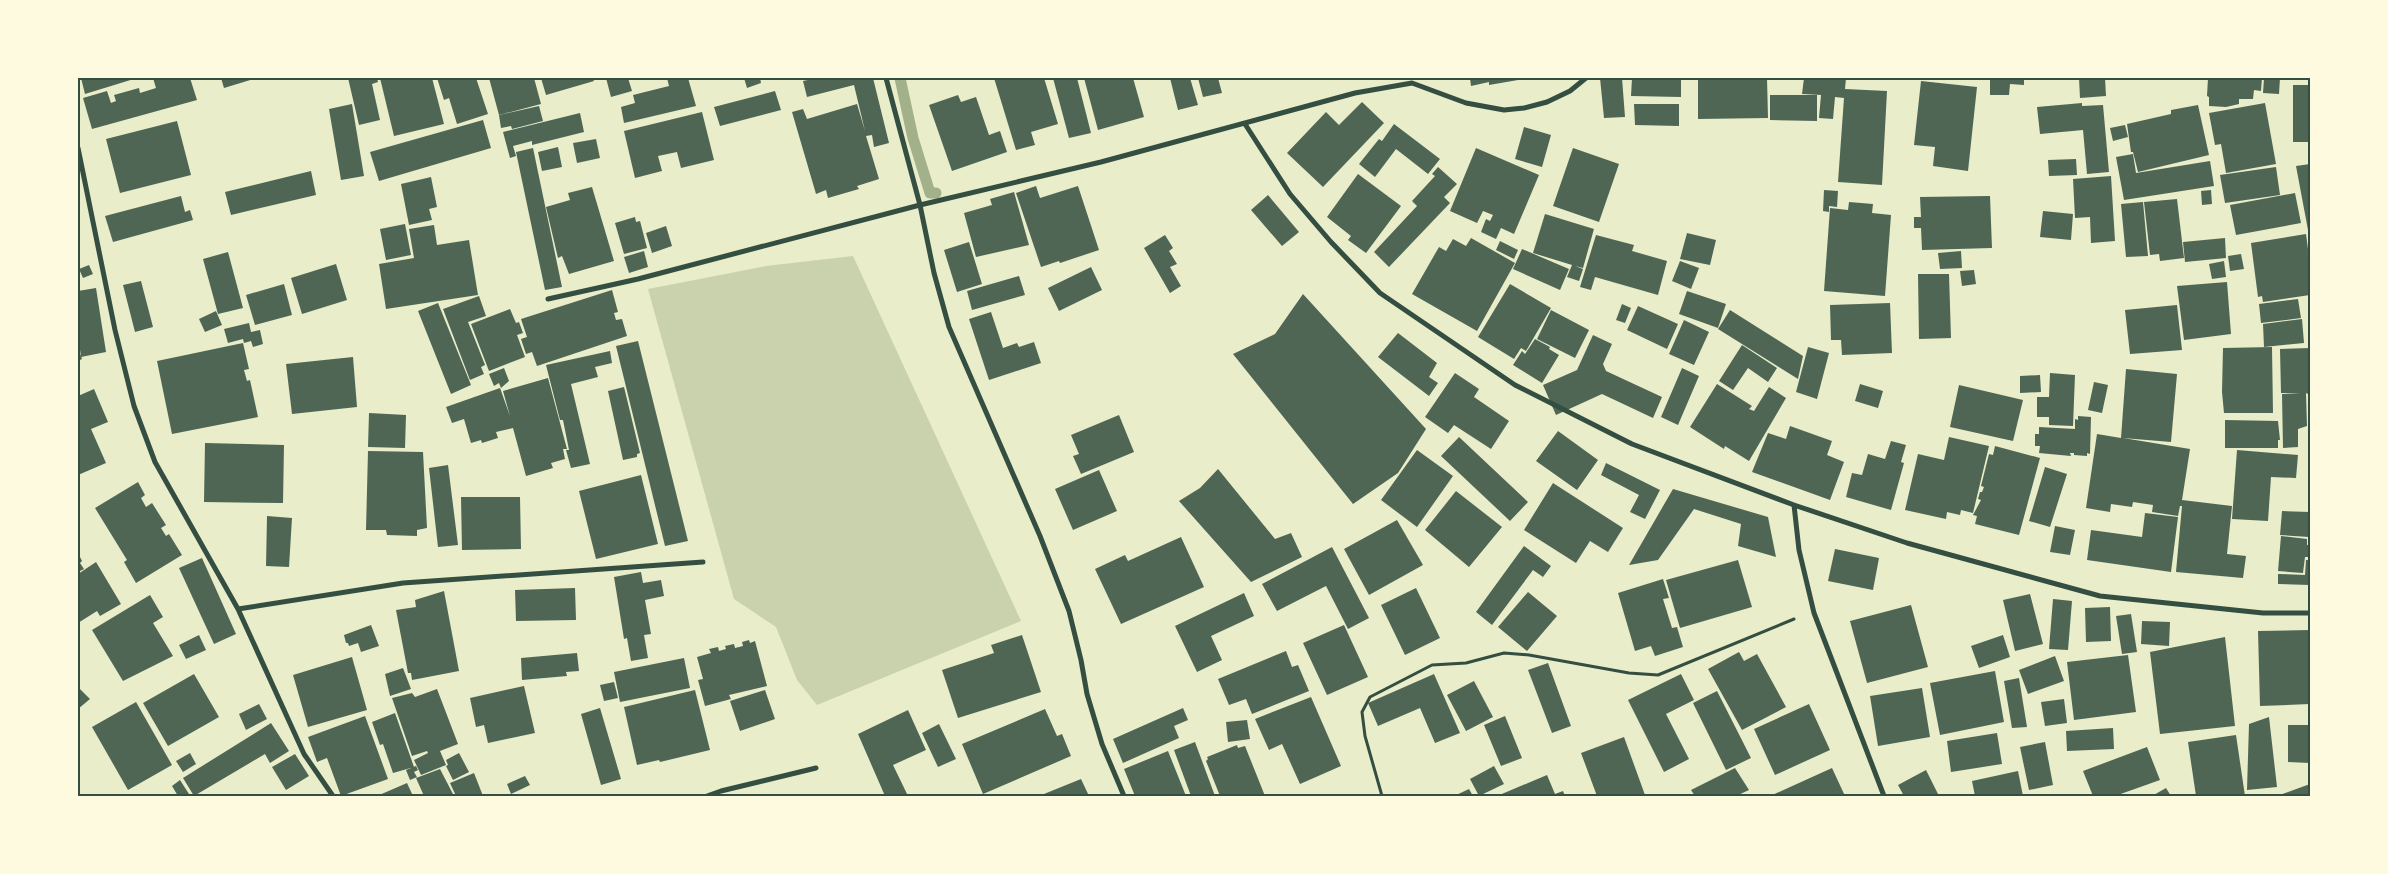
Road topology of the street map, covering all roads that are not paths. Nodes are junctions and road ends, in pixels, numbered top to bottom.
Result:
1 (886, 78) edge
2 (1586, 78) edge
3 (1245, 124) junction
4 (78, 148) edge
5 (920, 205) junction
6 (548, 298) dead end
7 (1794, 505) junction
8 (703, 562) dead end
9 (238, 609) junction
10 (2310, 612) edge
11 (816, 768) dead end
12 (333, 796) edge
13 (707, 796) edge
14 (1124, 796) edge
15 (1884, 796) edge

1 - 5 street
2 - 3 street
3 - 5 street
3 - 7 street
4 - 9 street
5 - 6 street
5 - 14 street
7 - 10 street
7 - 15 street
8 - 9 street
9 - 12 street
11 - 13 street

